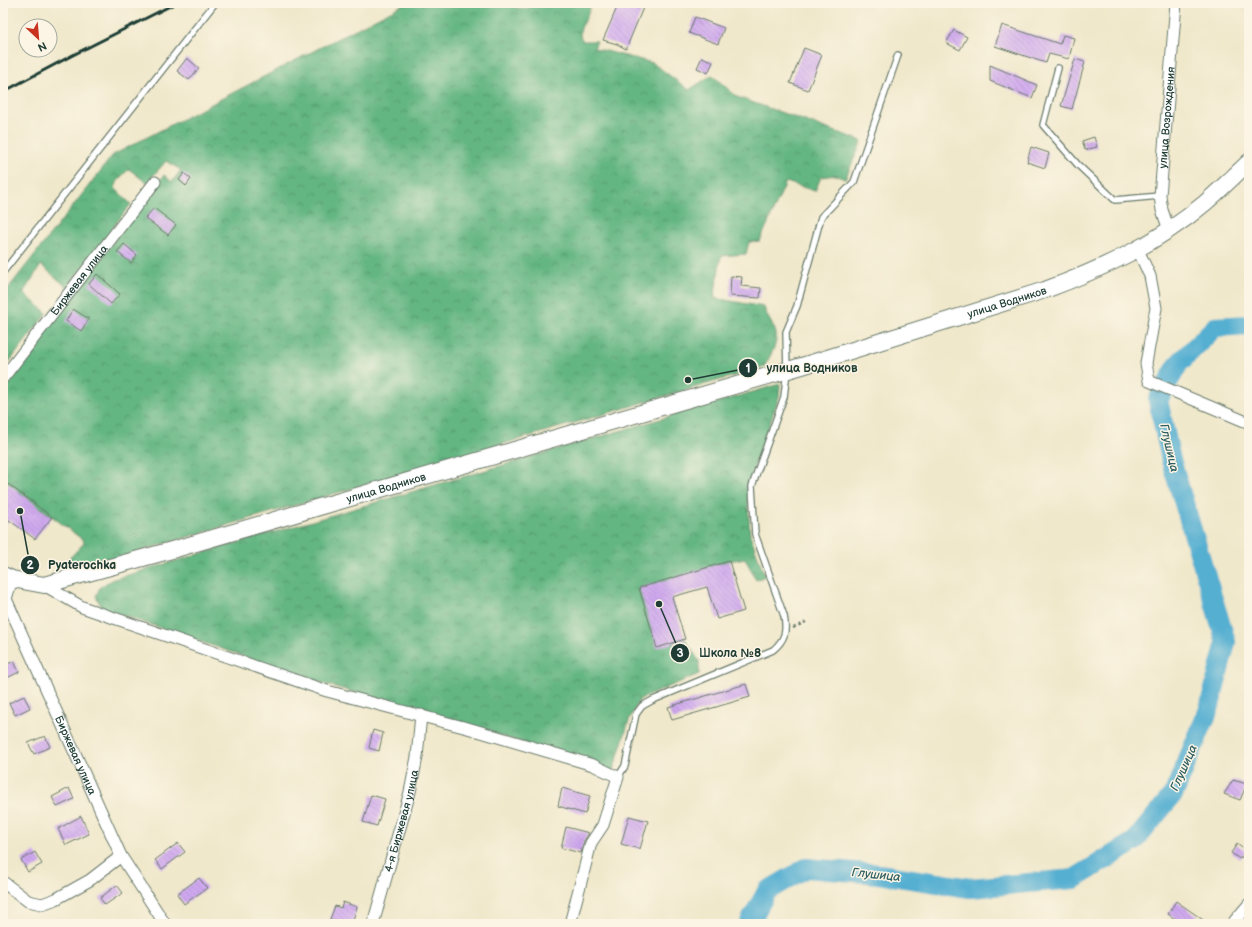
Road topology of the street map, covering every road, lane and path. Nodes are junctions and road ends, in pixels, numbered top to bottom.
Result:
1 (215, 3) edge
2 (1176, 3) edge
3 (898, 55) dead end
4 (1058, 68) dead end
5 (1249, 162) edge
6 (155, 182) dead end
7 (1160, 196) junction
8 (1169, 230) junction
9 (1138, 250) junction
10 (3, 272) edge
11 (787, 371) junction
12 (3, 378) edge
13 (1249, 423) edge
14 (7, 577) edge
15 (44, 585) junction
16 (806, 622) dead end
17 (786, 631) junction
18 (420, 715) junction
19 (618, 776) junction
20 (121, 856) junction
21 (3, 882) edge
22 (1249, 904) edge
23 (165, 924) edge
24 (373, 924) edge
25 (570, 924) edge
26 (1232, 924) edge

1 - 10 lane
2 - 7 street, улица Возрождения
3 - 11 lane
4 - 7 lane
5 - 8 main road, улица Водников
6 - 12 street, Биржевая улица
7 - 8 street, улица Возрождения
8 - 9 main road, улица Водников
9 - 11 main road, улица Водников
9 - 13 street
11 - 15 main road, улица Водников
11 - 17 lane
14 - 15 main road
14 - 20 street, Биржевая улица
15 - 18 street
16 - 17 path
17 - 19 lane
18 - 19 street
18 - 24 street, 4-я Биржевая улица
19 - 25 street
20 - 21 street
20 - 23 street, Биржевая улица
22 - 26 street

